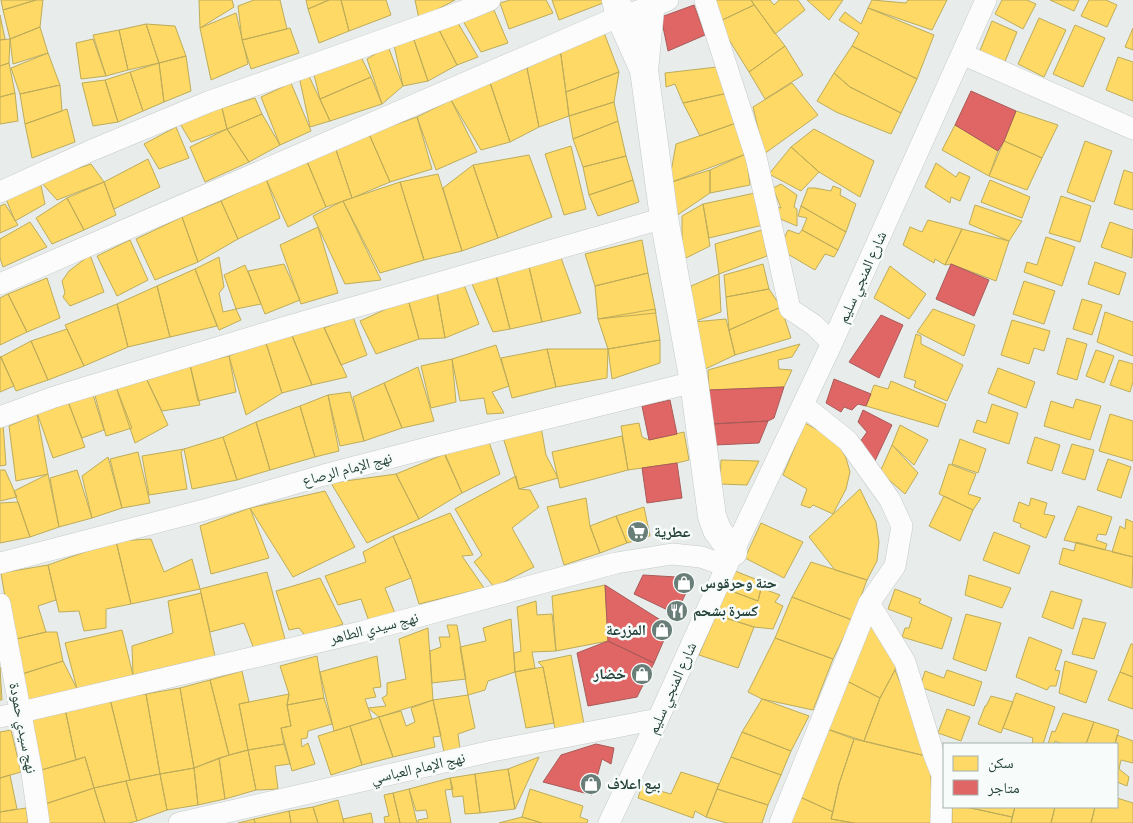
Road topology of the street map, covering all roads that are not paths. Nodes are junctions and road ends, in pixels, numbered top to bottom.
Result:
1 (490, 0) edge
2 (705, 0) edge
3 (986, 0) edge
4 (657, 2) edge
5 (618, 8) edge
6 (962, 54) junction
7 (644, 70) junction
8 (1133, 129) edge
9 (1, 188) edge
10 (664, 218) junction
11 (0, 284) edge
12 (832, 343) junction
13 (694, 382) junction
14 (803, 405) junction
15 (0, 417) edge
16 (730, 559) junction
17 (0, 563) edge
18 (868, 603) junction
19 (0, 604) edge
20 (10, 715) edge
21 (658, 718) junction
22 (39, 823) edge
23 (179, 823) edge
24 (609, 823) edge
25 (780, 823) edge
26 (941, 823) edge

1 - 9 street
2 - 12 street
3 - 6 street, شارع المنجي سليم
4 - 5 street
4 - 7 street
5 - 7 street
5 - 11 street
6 - 8 street
6 - 12 street, شارع المنجي سليم
7 - 10 street
10 - 13 street
10 - 15 street
12 - 14 street, شارع المنجي سليم
13 - 16 street
13 - 17 street, نهج الإمام الرصاع
14 - 16 street, شارع المنجي سليم
14 - 18 street
16 - 20 street, نهج سيدي الطاهر
16 - 21 street, شارع المنجي سليم
18 - 25 street
18 - 26 street
19 - 20 street, نهج سيدي حمودة
20 - 22 street, نهج سيدي حمودة
21 - 23 street, نهج الإمام العباسي
21 - 24 street, شارع المنجي سليم

